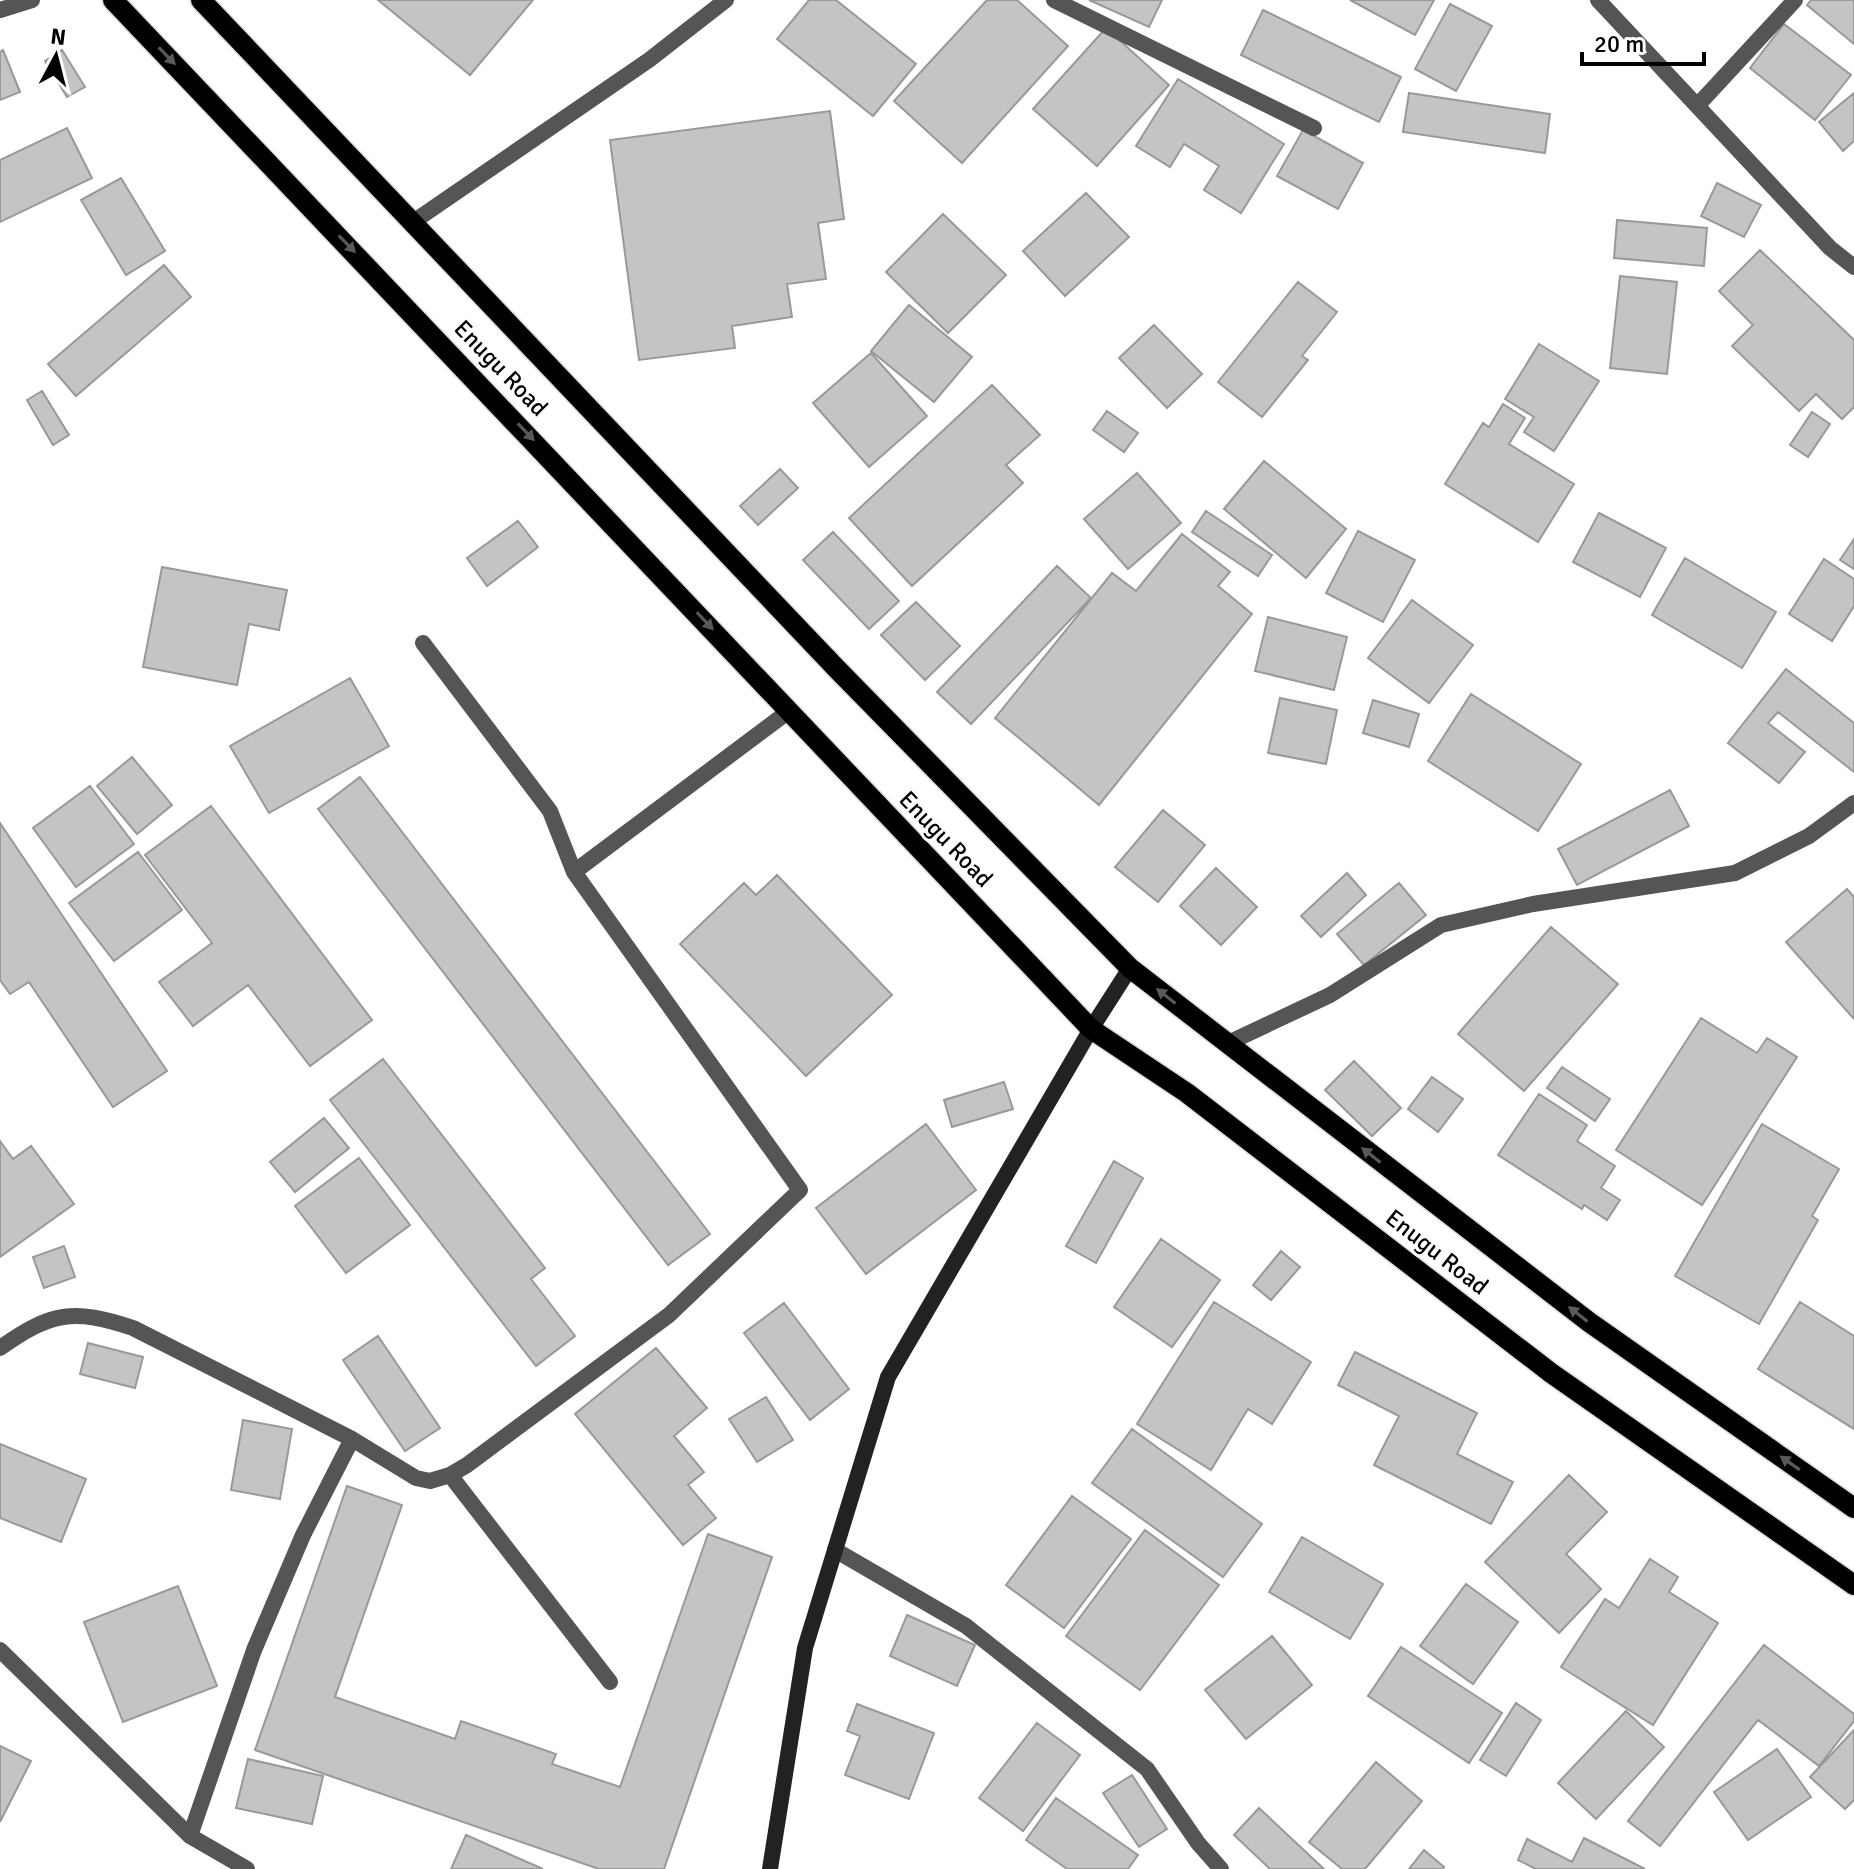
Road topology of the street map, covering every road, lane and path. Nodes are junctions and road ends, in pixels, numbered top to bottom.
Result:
1 (32, 0) edge
2 (113, 0) edge
3 (201, 0) edge
4 (726, 0) edge
5 (1054, 0) edge
6 (1598, 0) edge
7 (1795, 0) edge
8 (0, 10) edge
9 (1697, 106) junction
10 (1314, 128) dead end
11 (413, 222) junction
12 (1854, 267) edge
13 (423, 643) dead end
14 (789, 711) junction
15 (1854, 803) edge
16 (574, 872) junction
17 (1130, 968) junction
18 (1091, 1029) junction
19 (1226, 1044) junction
20 (0, 1348) edge
21 (352, 1439) junction
22 (450, 1475) junction
23 (1854, 1508) edge
24 (835, 1550) junction
25 (1854, 1585) edge
26 (0, 1650) edge
27 (610, 1682) dead end
28 (190, 1836) junction
29 (247, 1869) edge
30 (770, 1869) edge
31 (1221, 1869) edge

1 - 8 street
2 -> 14 main road, Enugu Road
3 - 11 main road
4 - 11 street
5 - 10 street
6 - 9 street
7 - 9 street
9 - 12 street
11 - 17 main road
13 - 16 street
14 - 16 street
14 - 18 main road, Enugu Road
15 - 19 street
16 - 22 street
17 - 18 street
19 -> 17 main road
18 - 24 street
18 - 25 main road, Enugu Road
23 -> 19 main road
20 - 21 street
21 - 22 street
21 - 28 street
22 - 27 street
24 - 30 street
24 - 31 street
26 - 28 street
28 - 29 street

